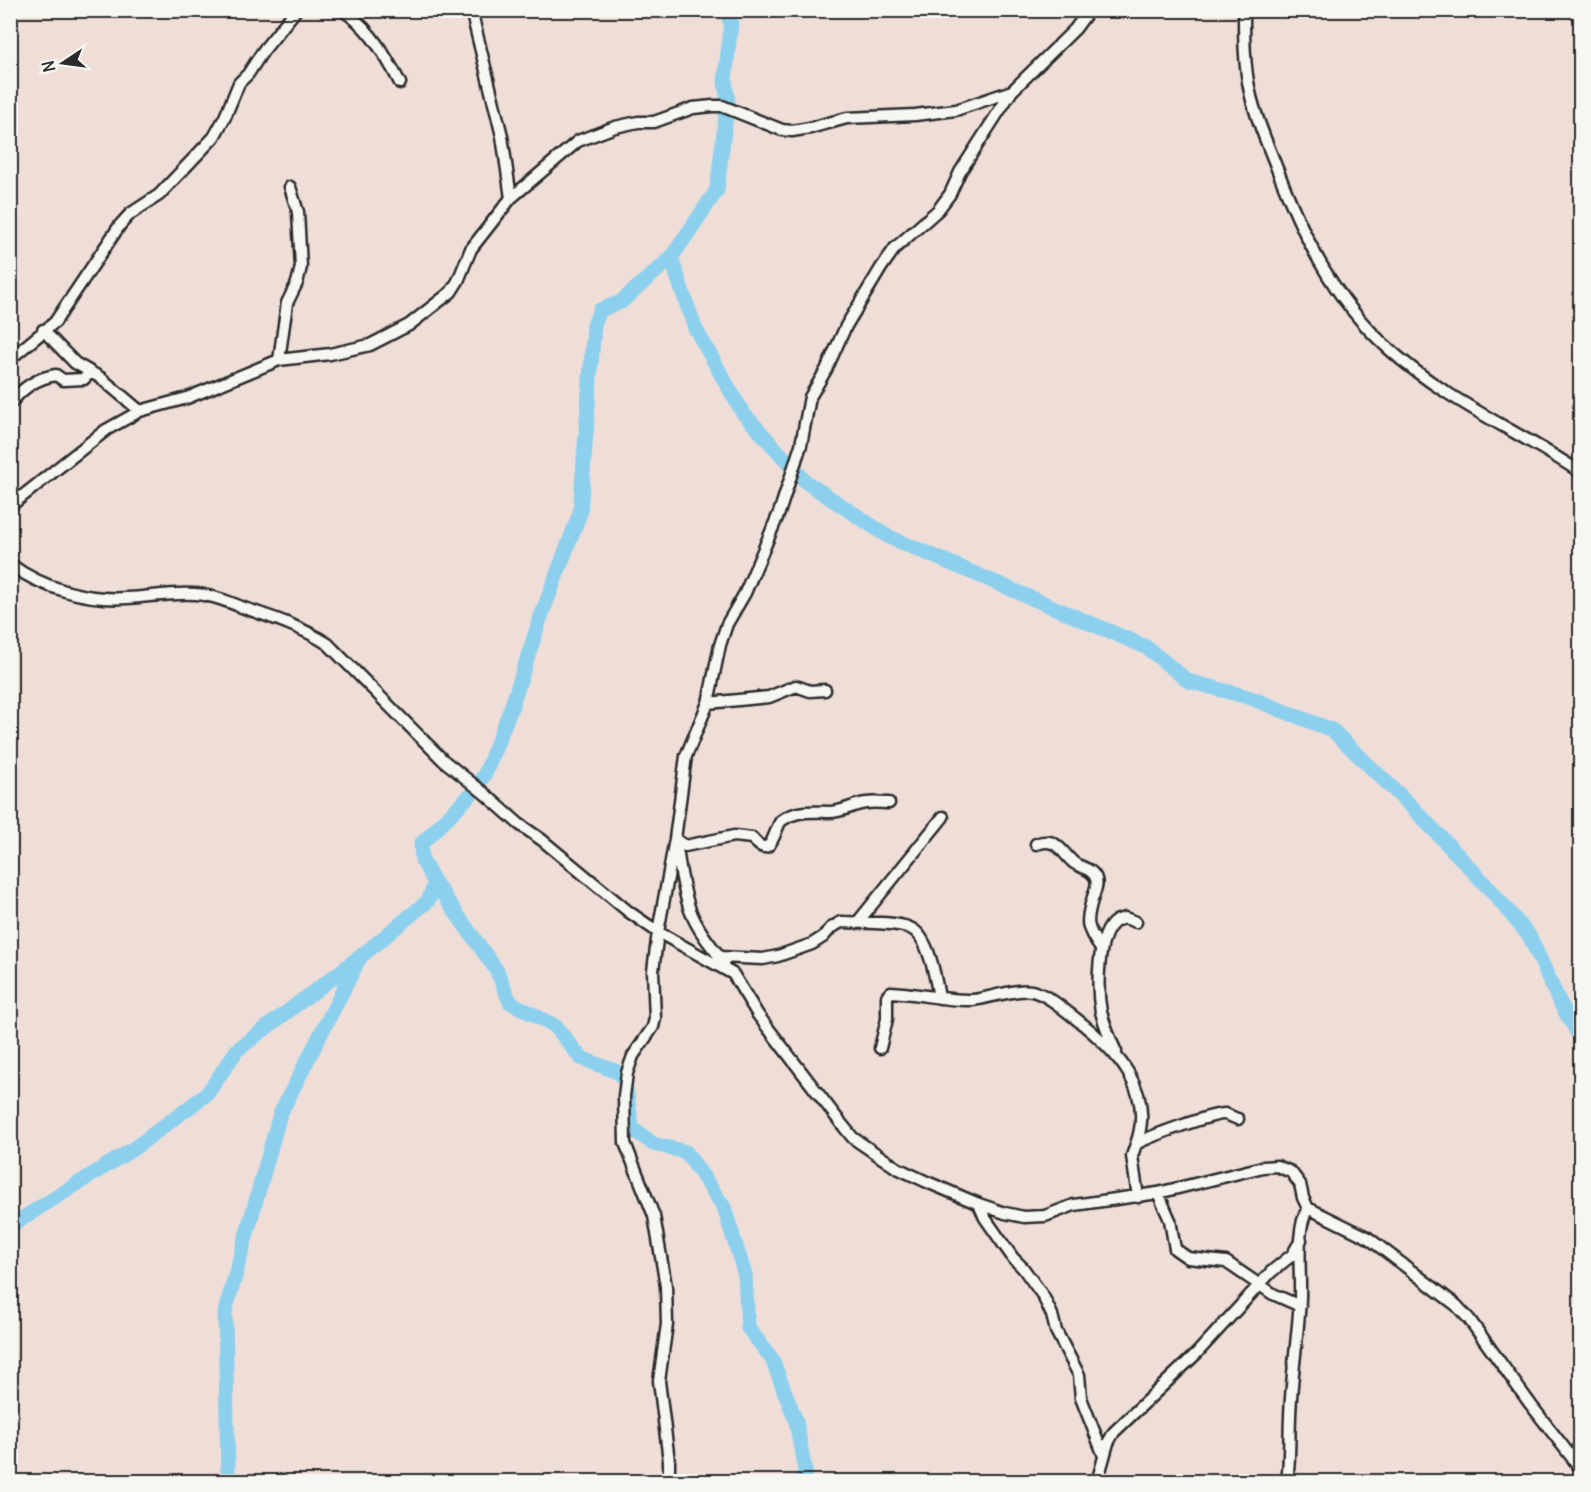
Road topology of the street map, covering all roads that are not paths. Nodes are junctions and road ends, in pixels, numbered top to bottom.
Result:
1 (296, 10) edge
2 (342, 10) edge
3 (471, 10) edge
4 (1089, 10) edge
5 (1244, 10) edge
6 (400, 83) dead end
7 (1012, 91) junction
8 (290, 187) dead end
9 (512, 198) junction
10 (43, 330) junction
11 (10, 359) edge
12 (279, 360) junction
13 (90, 372) junction
14 (10, 404) edge
15 (140, 411) junction
16 (1581, 472) edge
17 (10, 506) edge
18 (10, 564) edge
19 (825, 690) dead end
20 (708, 703) junction
21 (890, 803) dead end
22 (943, 817) dead end
23 (675, 839) junction
24 (1036, 844) dead end
25 (1136, 922) dead end
26 (857, 923) junction
27 (658, 932) junction
28 (1101, 949) junction
29 (719, 957) junction
30 (733, 974) junction
31 (939, 998) junction
32 (880, 1048) dead end
33 (1118, 1058) junction
34 (1238, 1119) dead end
35 (1136, 1144) junction
36 (1158, 1193) junction
37 (1138, 1197) junction
38 (979, 1204) junction
39 (1308, 1208) junction
40 (1301, 1240) junction
41 (1259, 1285) junction
42 (1300, 1306) junction
43 (1104, 1456) junction
44 (1581, 1468) edge
45 (669, 1482) edge
46 (1096, 1482) edge
47 (1287, 1482) edge

1 - 10 street
2 - 6 street
3 - 9 street
4 - 7 street
5 - 16 street
7 - 9 street
7 - 20 street
8 - 12 street
9 - 12 street
10 - 11 street
10 - 13 street
12 - 15 street
13 - 14 street
13 - 15 street
15 - 17 street
18 - 27 street
19 - 20 street
20 - 23 street
21 - 23 street
22 - 26 street
23 - 27 street
23 - 29 street
24 - 28 street
25 - 28 street
26 - 29 street
26 - 31 street
27 - 30 street
27 - 45 street
28 - 33 street
29 - 30 street
30 - 38 street
31 - 32 street
31 - 33 street
33 - 35 street
34 - 35 street
35 - 37 street
36 - 37 street
36 - 39 street
36 - 41 street
37 - 38 street
38 - 43 street
39 - 40 street
39 - 44 street
40 - 41 street
40 - 42 street
41 - 42 street
41 - 43 street
42 - 47 street
43 - 46 street

